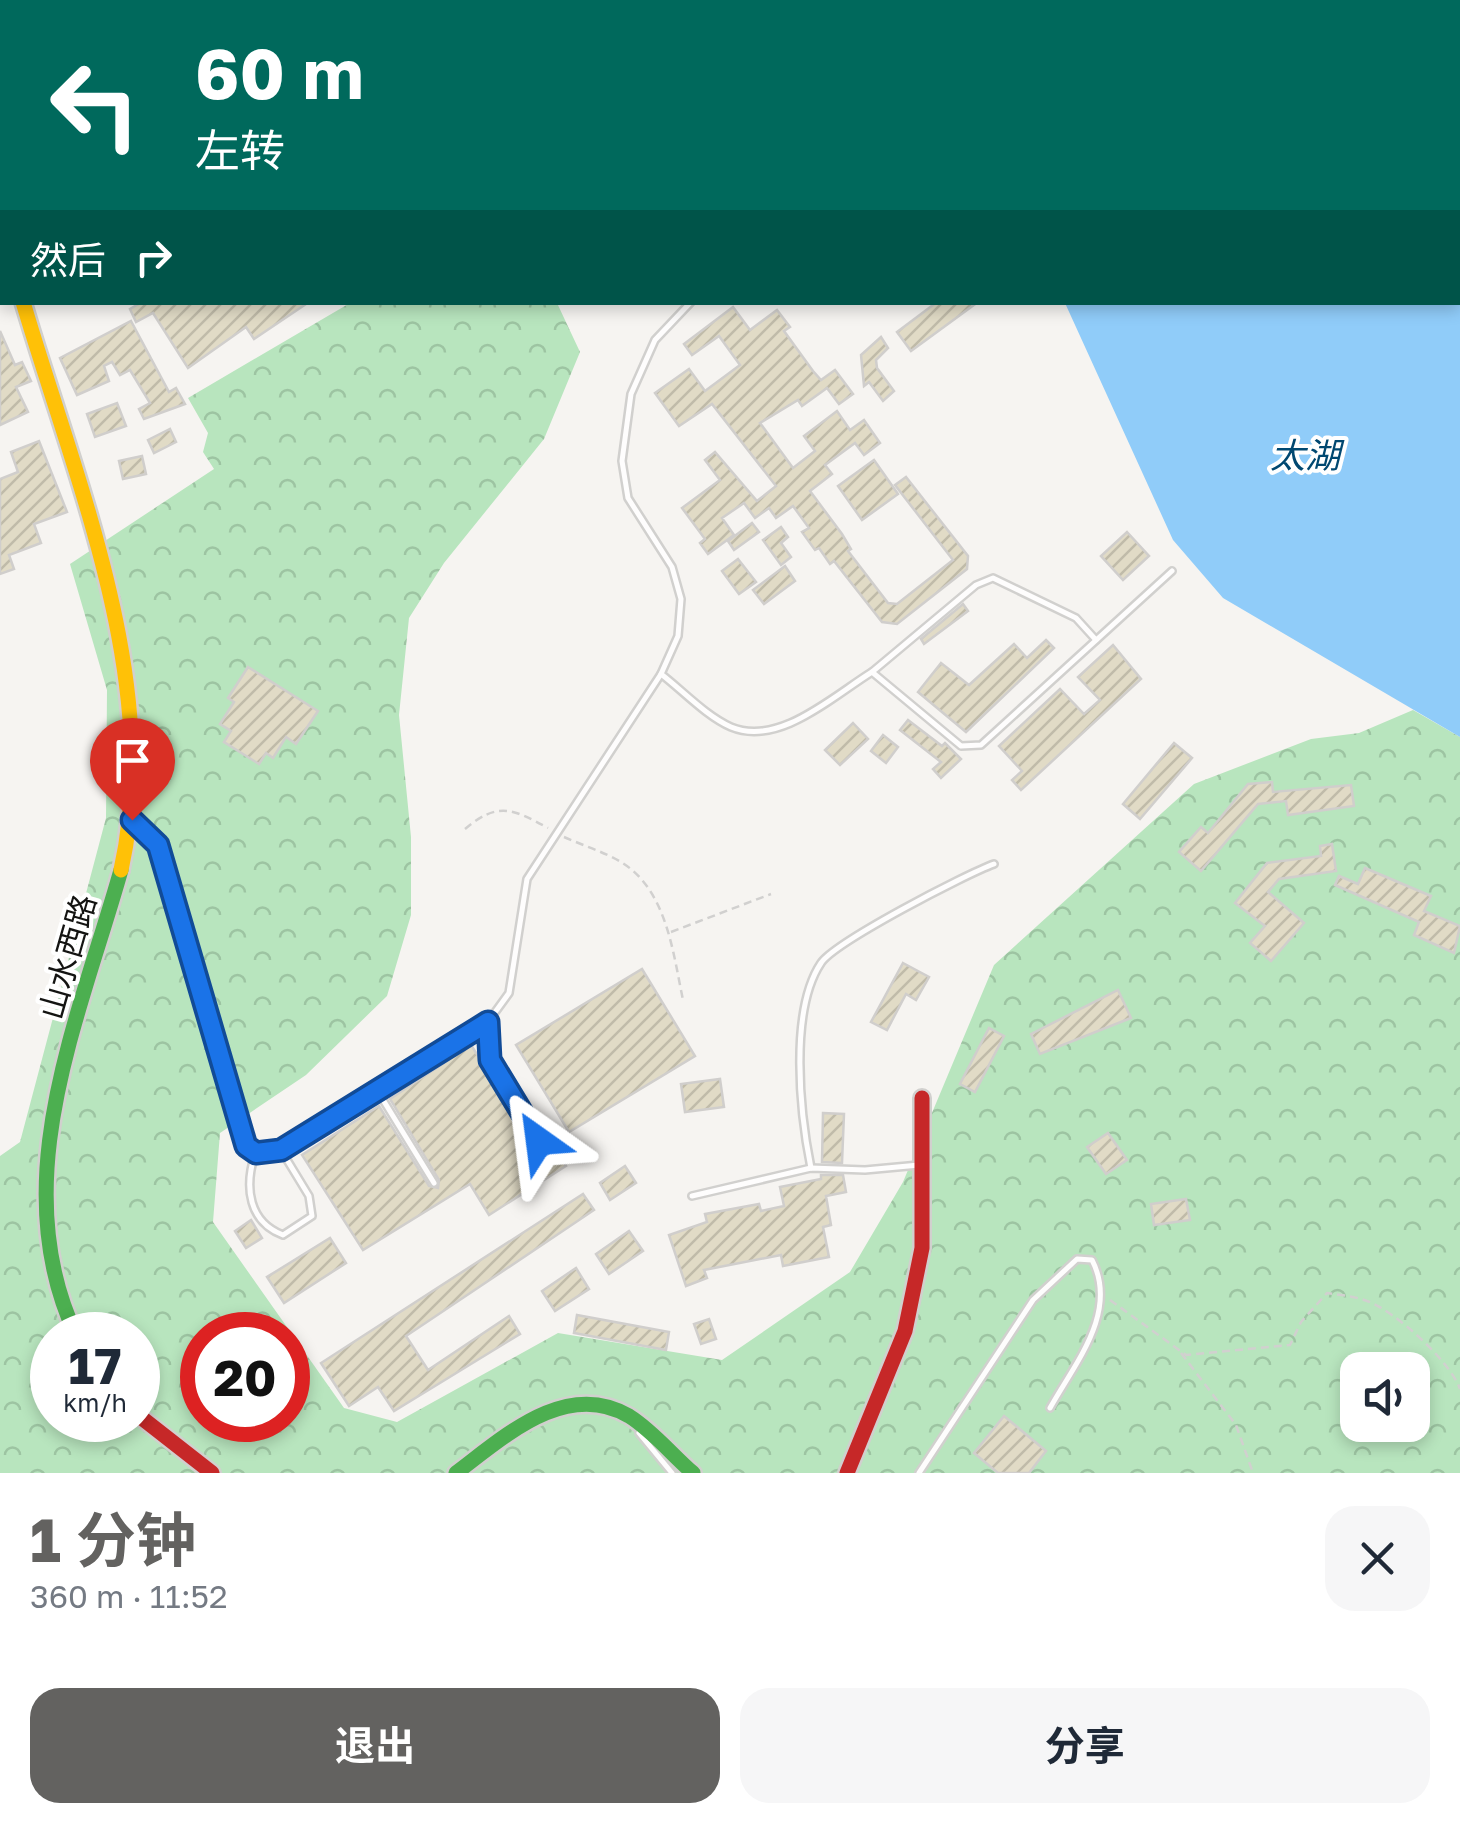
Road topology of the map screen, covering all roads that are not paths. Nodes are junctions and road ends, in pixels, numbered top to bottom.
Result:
1 (25, 305) edge
2 (688, 305) edge
3 (1172, 570) dead end
4 (1096, 640) junction
5 (872, 672) junction
6 (661, 674) junction
7 (132, 820) junction
8 (994, 864) dead end
9 (488, 1022) junction
10 (378, 1090) junction
11 (922, 1098) dead end
12 (539, 1141) dead end
13 (281, 1150) junction
14 (256, 1153) junction
15 (922, 1165) junction
16 (811, 1168) junction
17 (434, 1182) dead end
18 (692, 1196) dead end
19 (66, 1312) edge
20 (1050, 1408) dead end
21 (629, 1416) junction
22 (160, 1432) edge
23 (212, 1473) edge
24 (456, 1473) edge
25 (672, 1473) edge
26 (693, 1473) edge
27 (847, 1473) edge
28 (919, 1473) edge

1 - 7 street, 山水西路
2 - 6 lane
3 - 4 lane
4 - 5 lane
4 - 5 lane
5 - 6 lane
6 - 9 lane
7 - 14 lane
7 - 19 street, 山水西路
8 - 16 lane
9 - 10 lane
9 - 12 lane
10 - 13 lane
10 - 17 lane
11 - 15 street
13 - 14 lane
13 - 14 lane
15 - 16 lane
15 - 27 street
16 - 18 lane
20 - 28 lane
21 - 24 street
21 - 25 lane
21 - 26 street
22 - 23 street

